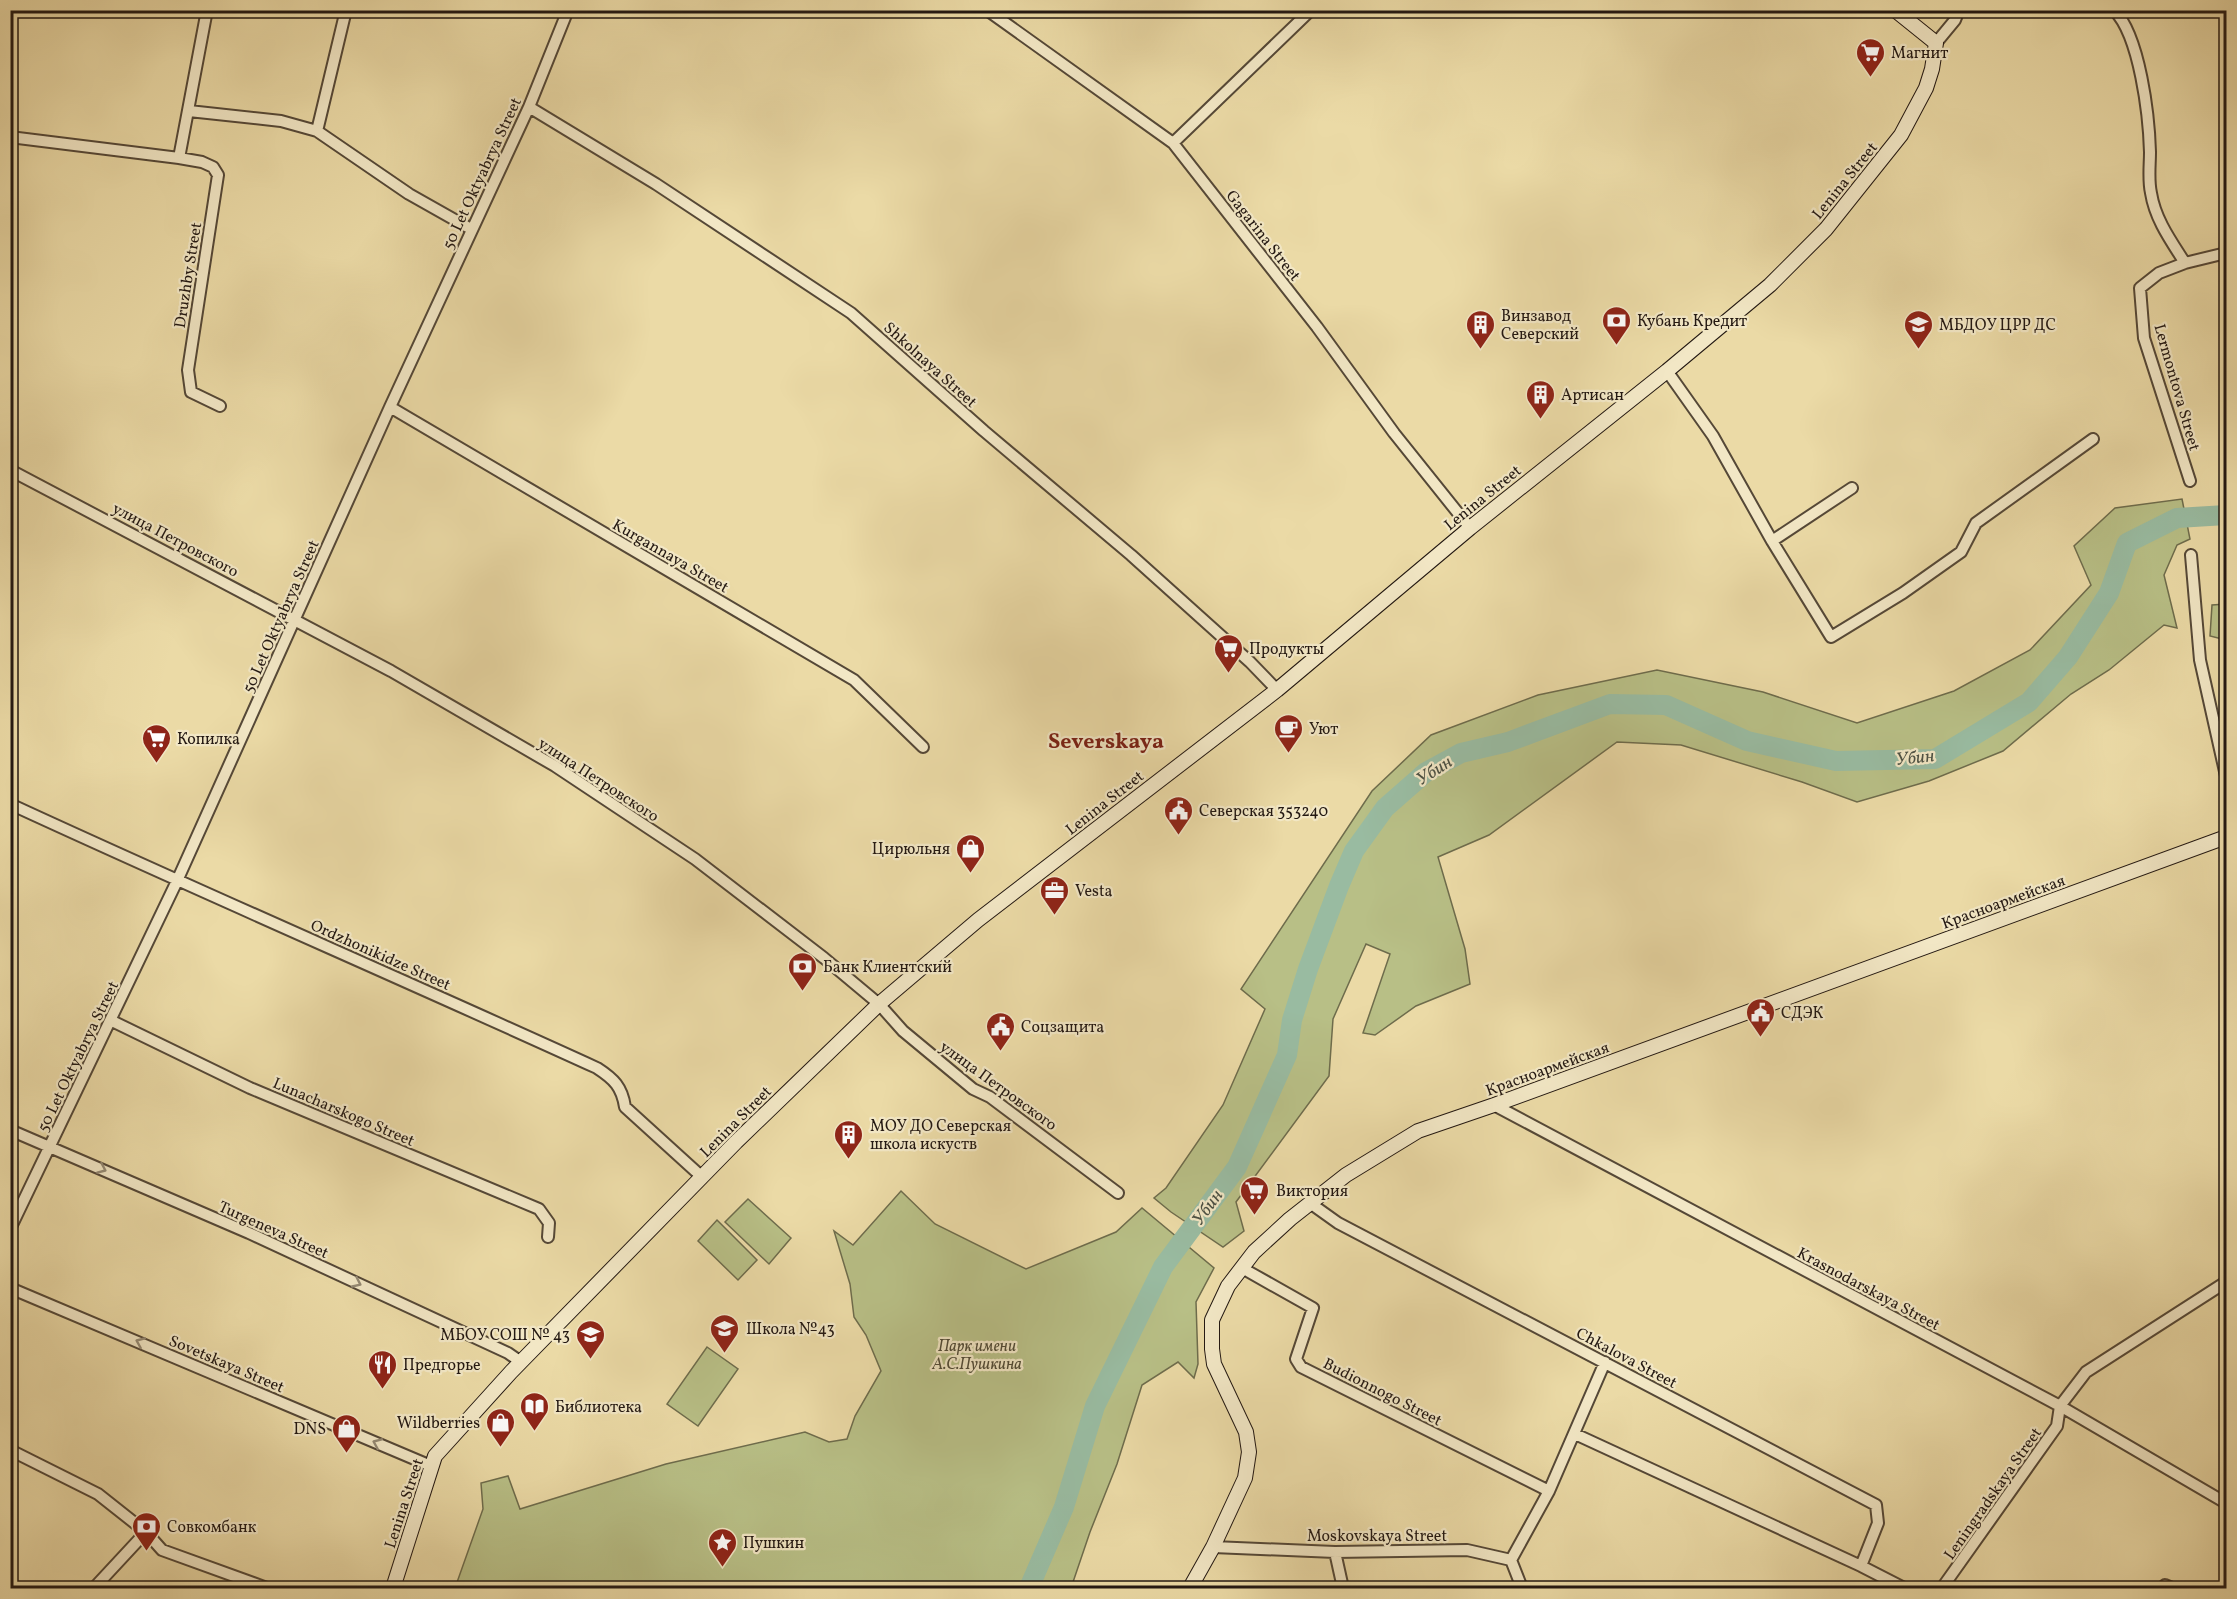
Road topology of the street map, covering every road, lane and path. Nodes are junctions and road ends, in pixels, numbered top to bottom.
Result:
1 (207, 10) edge
2 (346, 10) edge
3 (568, 10) edge
4 (987, 10) edge
5 (1311, 10) edge
6 (1895, 10) edge
7 (1959, 10) edge
8 (2114, 10) edge
9 (1935, 44) junction
10 (529, 107) junction
11 (189, 111) junction
12 (317, 131) junction
13 (10, 137) edge
14 (1173, 143) junction
15 (179, 158) junction
16 (471, 229) junction
17 (2226, 253) edge
18 (2186, 263) junction
19 (1667, 371) junction
20 (220, 406) dead end
21 (390, 406) junction
22 (2093, 439) dead end
23 (10, 470) edge
24 (2190, 481) dead end
25 (1852, 488) dead end
26 (1470, 528) junction
27 (1772, 541) junction
28 (2192, 555) dead end
29 (295, 619) junction
30 (1277, 690) junction
31 (923, 747) dead end
32 (2226, 776) edge
33 (10, 804) edge
34 (2226, 837) edge
35 (177, 881) junction
36 (879, 1004) junction
37 (111, 1022) junction
38 (1494, 1105) junction
39 (10, 1130) edge
40 (49, 1146) junction
41 (702, 1177) junction
42 (1118, 1193) dead end
43 (1310, 1203) junction
44 (10, 1229) edge
45 (548, 1237) dead end
46 (1242, 1268) junction
47 (2226, 1282) edge
48 (10, 1288) edge
49 (521, 1362) junction
50 (1605, 1362) junction
51 (2060, 1406) junction
52 (1575, 1434) junction
53 (10, 1450) edge
54 (431, 1466) junction
55 (1549, 1491) junction
56 (2226, 1503) edge
57 (146, 1532) junction
58 (1213, 1547) junction
59 (1335, 1552) junction
60 (1511, 1560) junction
61 (1861, 1566) junction
62 (94, 1588) edge
63 (267, 1588) edge
64 (393, 1588) edge
65 (1190, 1588) edge
66 (1343, 1588) edge
67 (1522, 1588) edge
68 (1904, 1588) edge
69 (1942, 1588) edge
70 (2162, 1588) edge
71 (2172, 1588) edge

1 - 11 street
2 - 12 street
3 - 10 street, 50 Let Oktyabrya Street
4 - 14 street, Gagarina Street
5 - 14 street
6 - 9 street
7 - 9 street
8 - 18 street
9 - 19 street, Lenina Street
10 - 16 street, 50 Let Oktyabrya Street
10 - 30 street, Shkolnaya Street
11 - 12 street
11 - 15 street
12 - 16 street
13 - 15 street, Druzhby Street
14 - 26 street, Gagarina Street
15 - 20 street, Druzhby Street
16 - 21 street, 50 Let Oktyabrya Street
17 - 18 street, Lermontova Street
18 - 24 street, Lermontova Street
19 - 26 street, Lenina Street
19 - 27 street
21 - 29 street, 50 Let Oktyabrya Street
21 - 31 street, Kurgannaya Street
22 - 27 street
23 - 29 street, улица Петровского
25 - 27 street
26 - 30 street, Lenina Street
28 - 32 street
29 - 35 street, 50 Let Oktyabrya Street
29 - 36 street, улица Петровского
30 - 36 street, Lenina Street
33 - 35 street, Ordzhonikidze Street
34 - 38 street, Красноармейская
35 - 37 street, 50 Let Oktyabrya Street
35 - 41 street, Ordzhonikidze Street
36 - 41 street, Lenina Street
36 - 42 street, улица Петровского
37 - 40 street, 50 Let Oktyabrya Street
37 - 45 street, Lunacharskogo Street
38 - 43 street, Красноармейская
38 - 51 street, Krasnodarskaya Street
39 - 40 street, Turgeneva Street
40 - 44 street, 50 Let Oktyabrya Street
40 -> 49 street, Turgeneva Street
41 - 49 street, Lenina Street
43 - 46 street, Красноармейская
43 - 50 street, Chkalova Street
46 - 55 street, Budionnogo Street
46 - 58 street, Красноармейская
47 - 51 street, Leningradskaya Street
54 -> 48 street, Sovetskaya Street
49 - 54 street, Lenina Street
50 - 52 street
50 - 61 street, Chkalova Street
51 - 56 street, Krasnodarskaya Street
51 - 69 street, Leningradskaya Street
52 - 55 street
52 - 61 street
53 - 57 street
54 - 64 street, Lenina Street
55 - 60 street
57 - 62 street
57 - 63 street
58 - 59 street, Moskovskaya Street
58 - 65 street, Красноармейская
59 - 60 street, Moskovskaya Street
59 - 66 street
60 - 67 street
61 - 68 street
70 - 71 street

